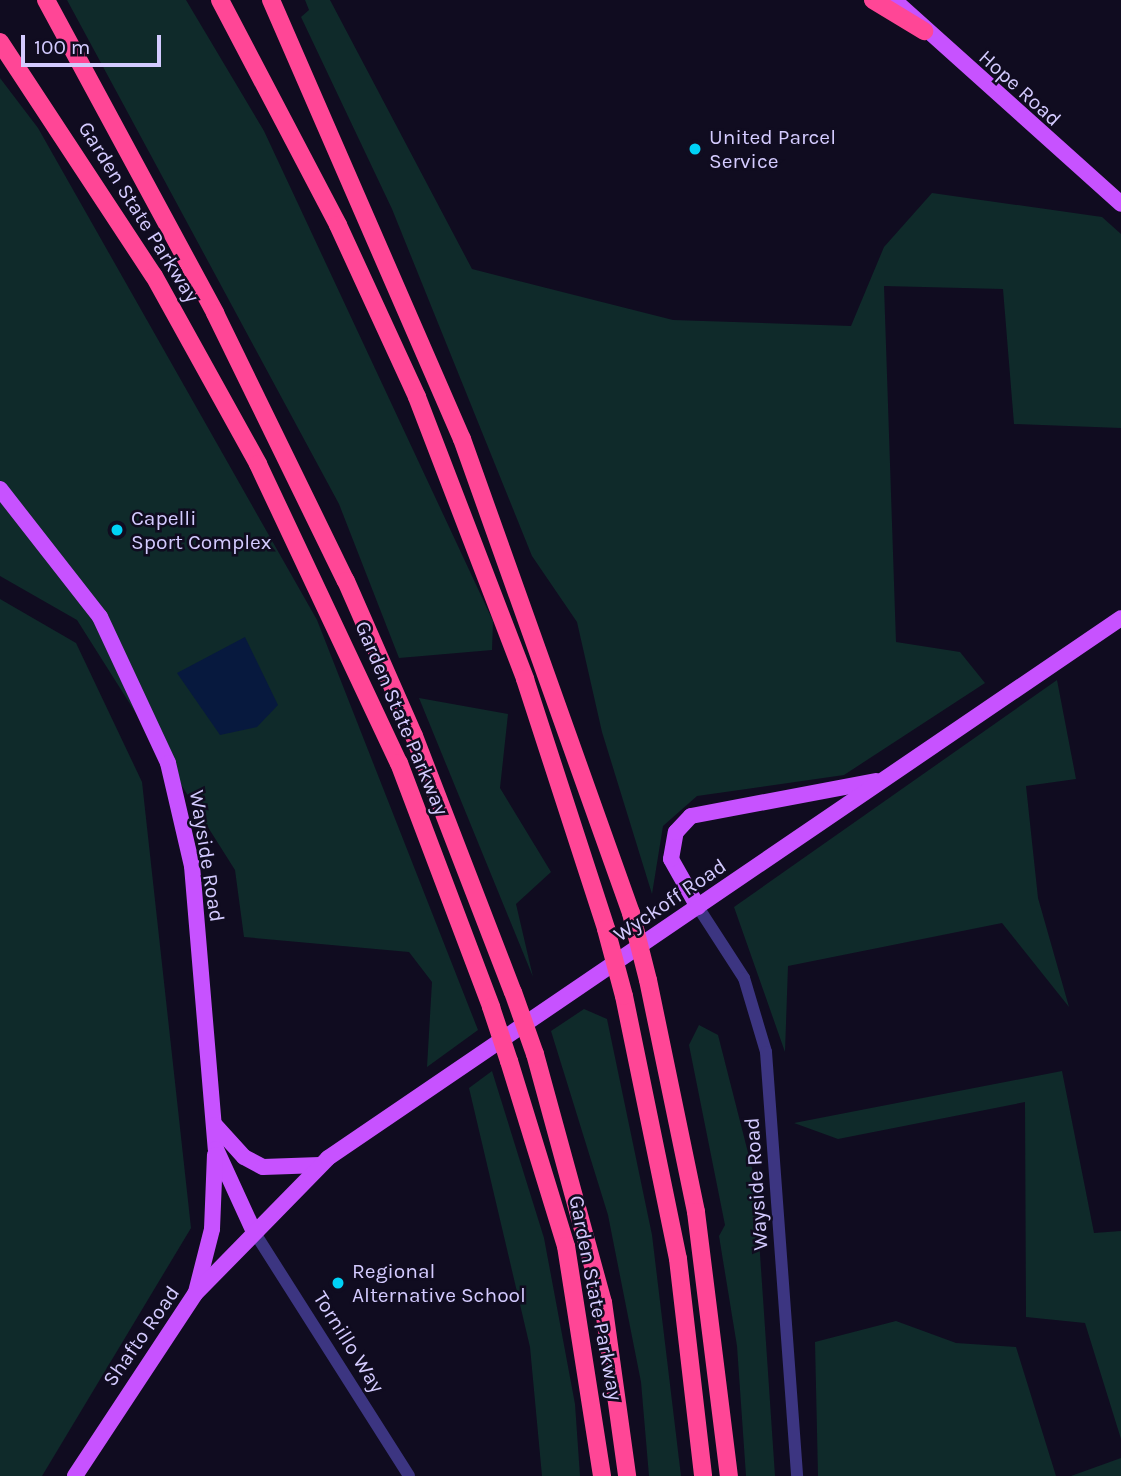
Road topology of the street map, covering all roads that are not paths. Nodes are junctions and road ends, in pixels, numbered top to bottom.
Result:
1 (46, 0) edge
2 (220, 0) edge
3 (271, 0) edge
4 (873, 0) edge
5 (894, 0) edge
6 (924, 31) junction
7 (0, 43) edge
8 (1121, 204) edge
9 (0, 489) edge
10 (1121, 618) edge
11 (886, 778) junction
12 (698, 907) junction
13 (215, 1125) junction
14 (216, 1149) junction
15 (320, 1165) junction
16 (253, 1230) junction
17 (195, 1294) junction
18 (75, 1476) edge
19 (409, 1476) edge
20 (602, 1476) edge
21 (627, 1476) edge
22 (703, 1476) edge
23 (729, 1476) edge
24 (797, 1476) edge

1 - 21 highway, Garden State Parkway, bridge
2 - 22 highway, bridge
3 - 23 highway, bridge
4 - 6 highway
5 - 6 main road, Hope Road
6 - 8 main road, Hope Road
7 - 20 highway, Garden State Parkway, bridge
9 - 13 main road, Wayside Road
10 - 11 main road, Wyckoff Road
11 - 12 main road, Wyckoff Road
11 - 12 main road
12 - 15 main road, Wyckoff Road
12 - 24 street, Wayside Road
13 - 14 main road, Wayside Road
13 - 15 main road
14 - 16 main road, Wayside Road
14 - 17 main road
15 - 16 main road, Wyckoff Road
16 - 17 main road, Shafto Road
16 - 19 street, Tornillo Way
17 - 18 main road, Shafto Road

